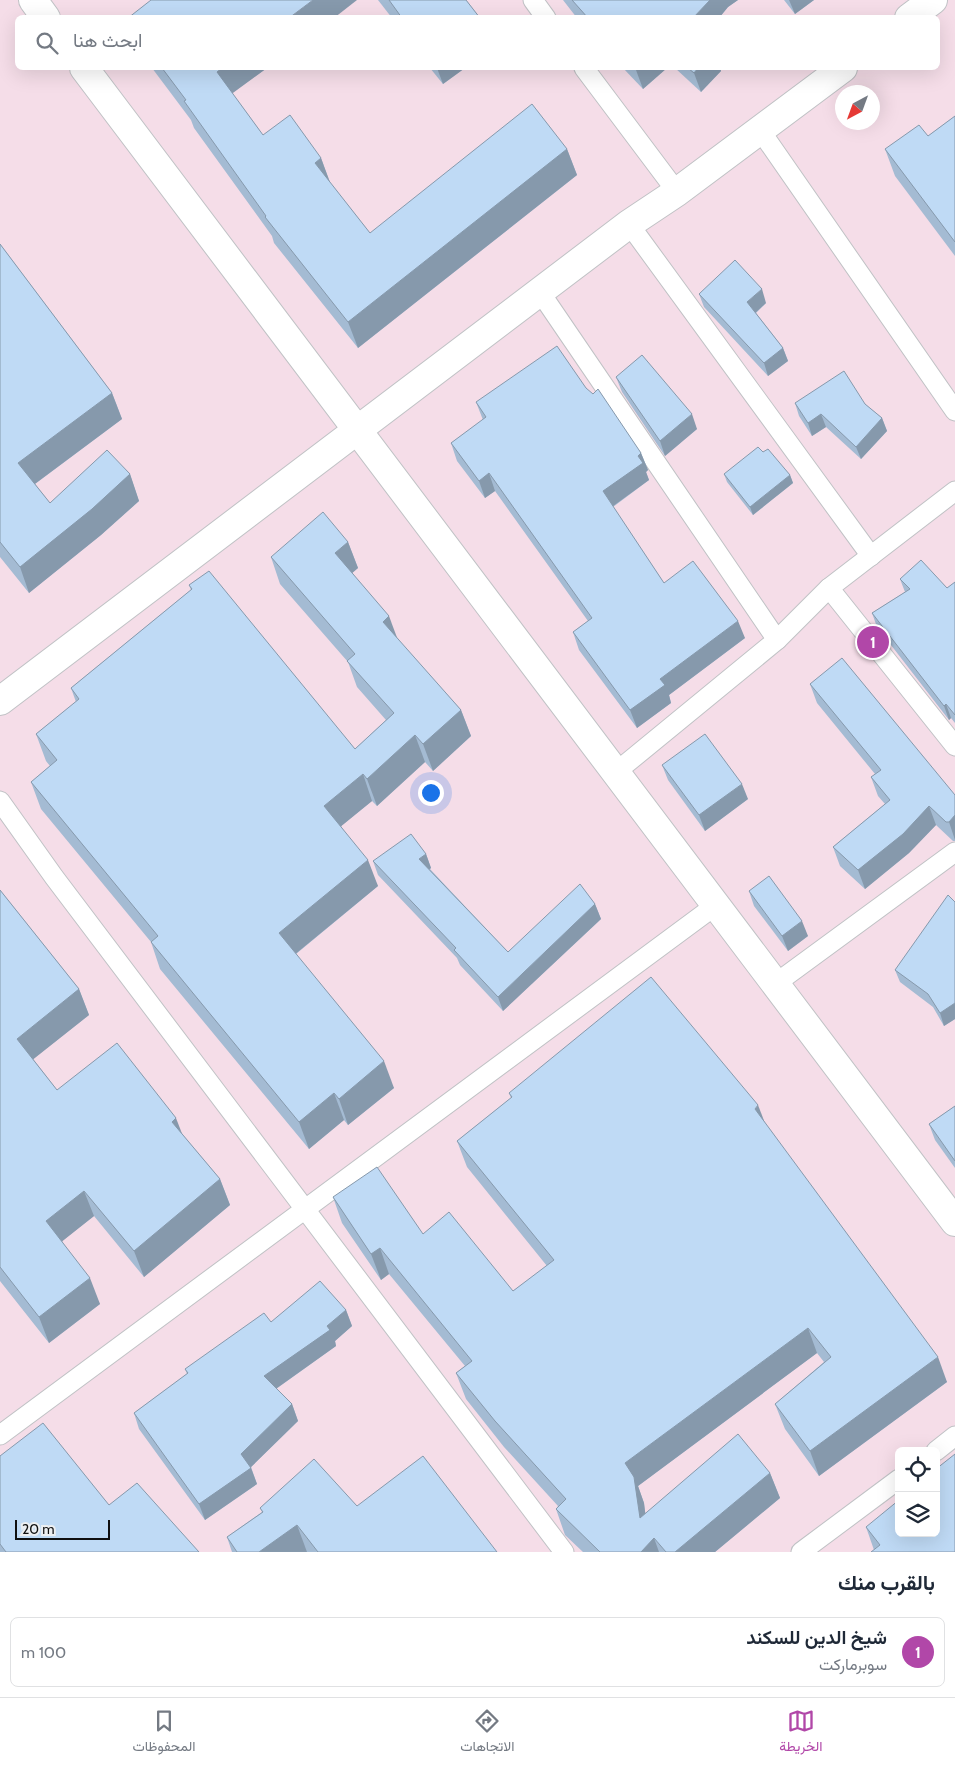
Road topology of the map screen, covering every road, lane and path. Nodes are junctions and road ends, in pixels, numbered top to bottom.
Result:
1 (33, 0) edge
2 (533, 0) edge
3 (932, 0) edge
4 (44, 15) edge
5 (544, 15) edge
6 (913, 15) edge
7 (86, 70) edge
8 (586, 70) edge
9 (840, 70) edge
10 (760, 130) junction
11 (677, 192) junction
12 (629, 224) junction
13 (540, 292) junction
14 (955, 411) edge
15 (358, 431) junction
16 (955, 491) edge
17 (871, 556) junction
18 (829, 588) junction
19 (777, 640) junction
20 (0, 701) edge
21 (955, 746) edge
22 (616, 772) junction
23 (0, 801) edge
24 (955, 852) edge
25 (716, 905) junction
26 (776, 984) junction
27 (305, 1209) junction
28 (955, 1222) edge
29 (0, 1436) edge
30 (955, 1436) edge
31 (940, 1448) edge
32 (895, 1481) edge
33 (564, 1552) edge
34 (801, 1552) edge

1 - 4 street
2 - 5 lane
3 - 6 street
7 - 15 street
8 - 11 lane
9 - 10 street
10 - 11 street
10 - 14 lane
11 - 12 street
12 - 13 street
12 - 17 lane
13 - 15 street
13 - 19 lane
15 - 20 street
15 - 22 street
16 - 17 lane
17 - 18 lane
18 - 19 lane
18 - 21 lane
19 - 22 lane
22 - 25 street
23 - 27 lane
24 - 26 lane
25 - 26 street
25 - 27 lane
26 - 28 street
27 - 29 lane
27 - 33 lane
30 - 31 lane
32 - 34 lane

